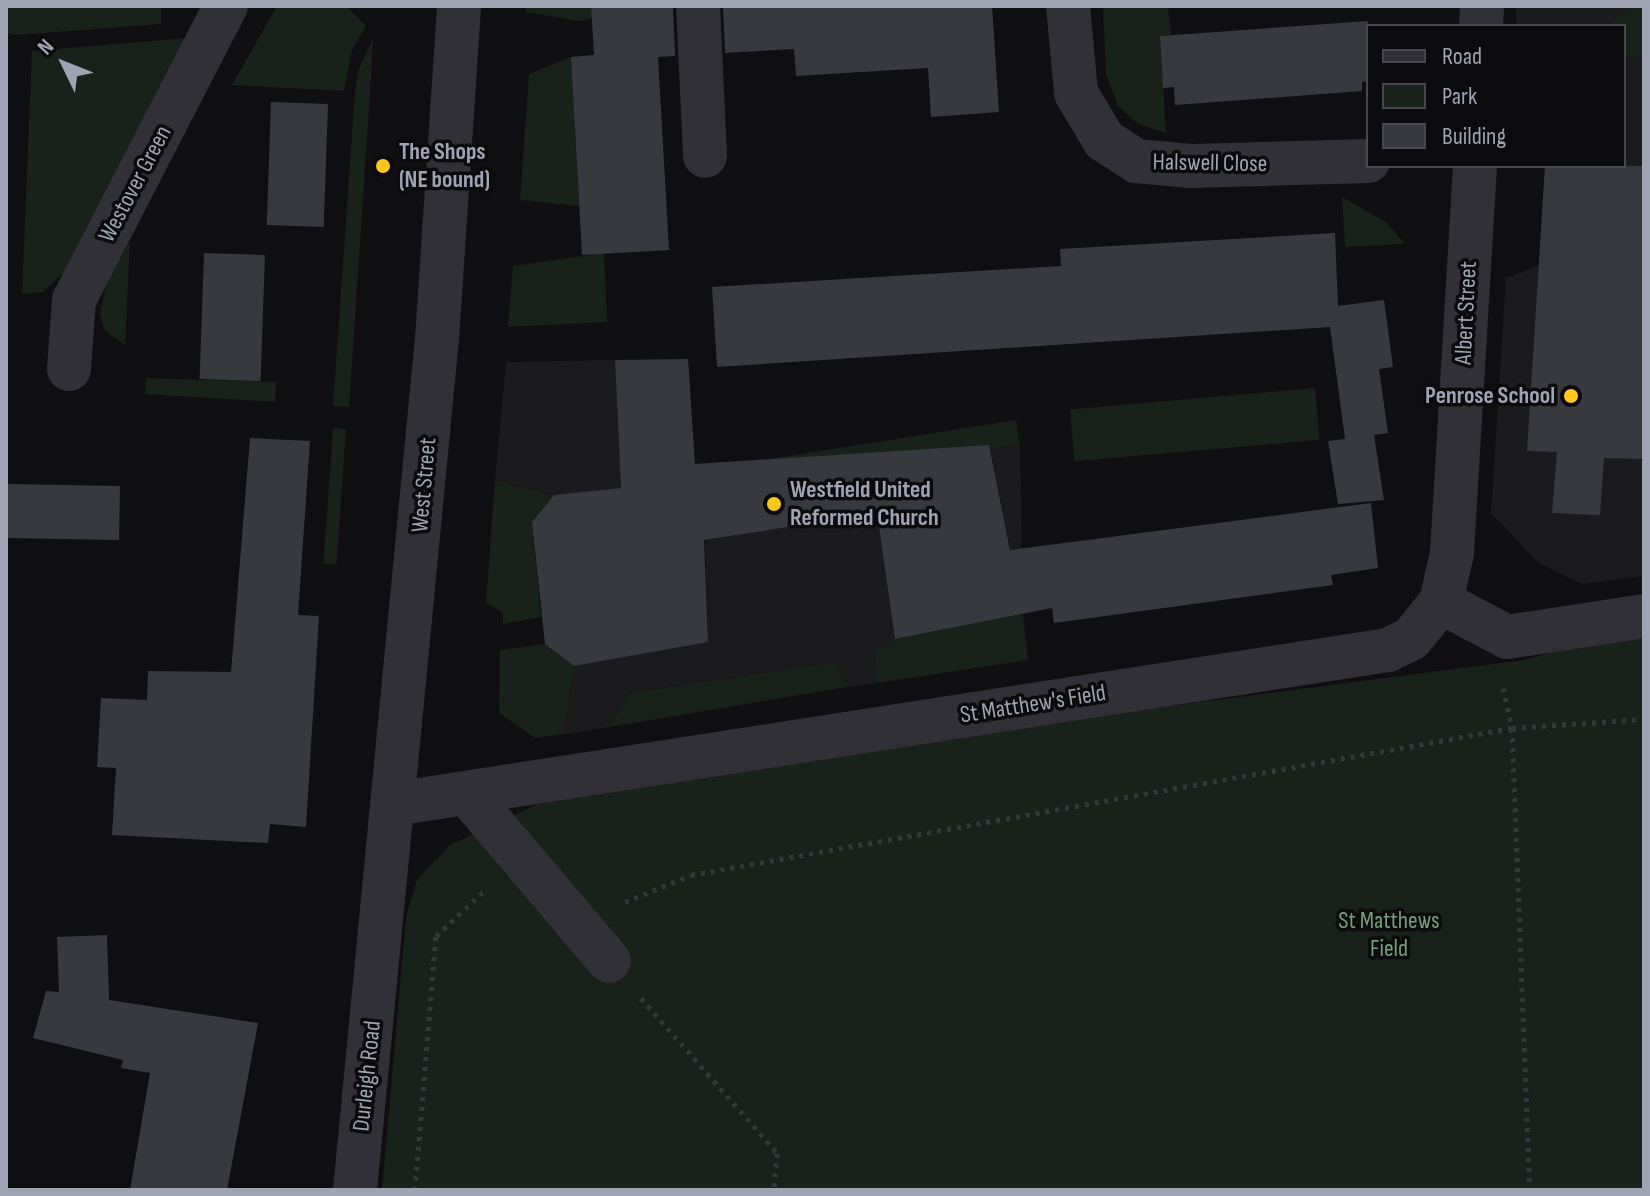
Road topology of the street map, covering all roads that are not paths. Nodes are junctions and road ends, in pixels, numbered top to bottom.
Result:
1 (226, 6) edge
2 (459, 6) edge
3 (698, 6) edge
4 (1068, 6) edge
5 (705, 156) dead end
6 (1366, 161) edge
7 (1475, 168) edge
8 (69, 369) dead end
9 (1441, 602) junction
10 (1644, 616) edge
11 (469, 796) junction
12 (394, 804) junction
13 (609, 961) road end
14 (380, 962) joint
15 (355, 1190) edge

1 - 8 street, Westover Green
2 - 12 street, West Street
3 - 5 street
4 - 6 street, Halswell Close
7 - 9 street, Albert Street
9 - 10 street
9 - 11 street, St Matthew's Field
11 - 12 street, St Matthew's Field
11 - 13 street
12 - 14 street, West Street
14 - 15 street, Durleigh Road

